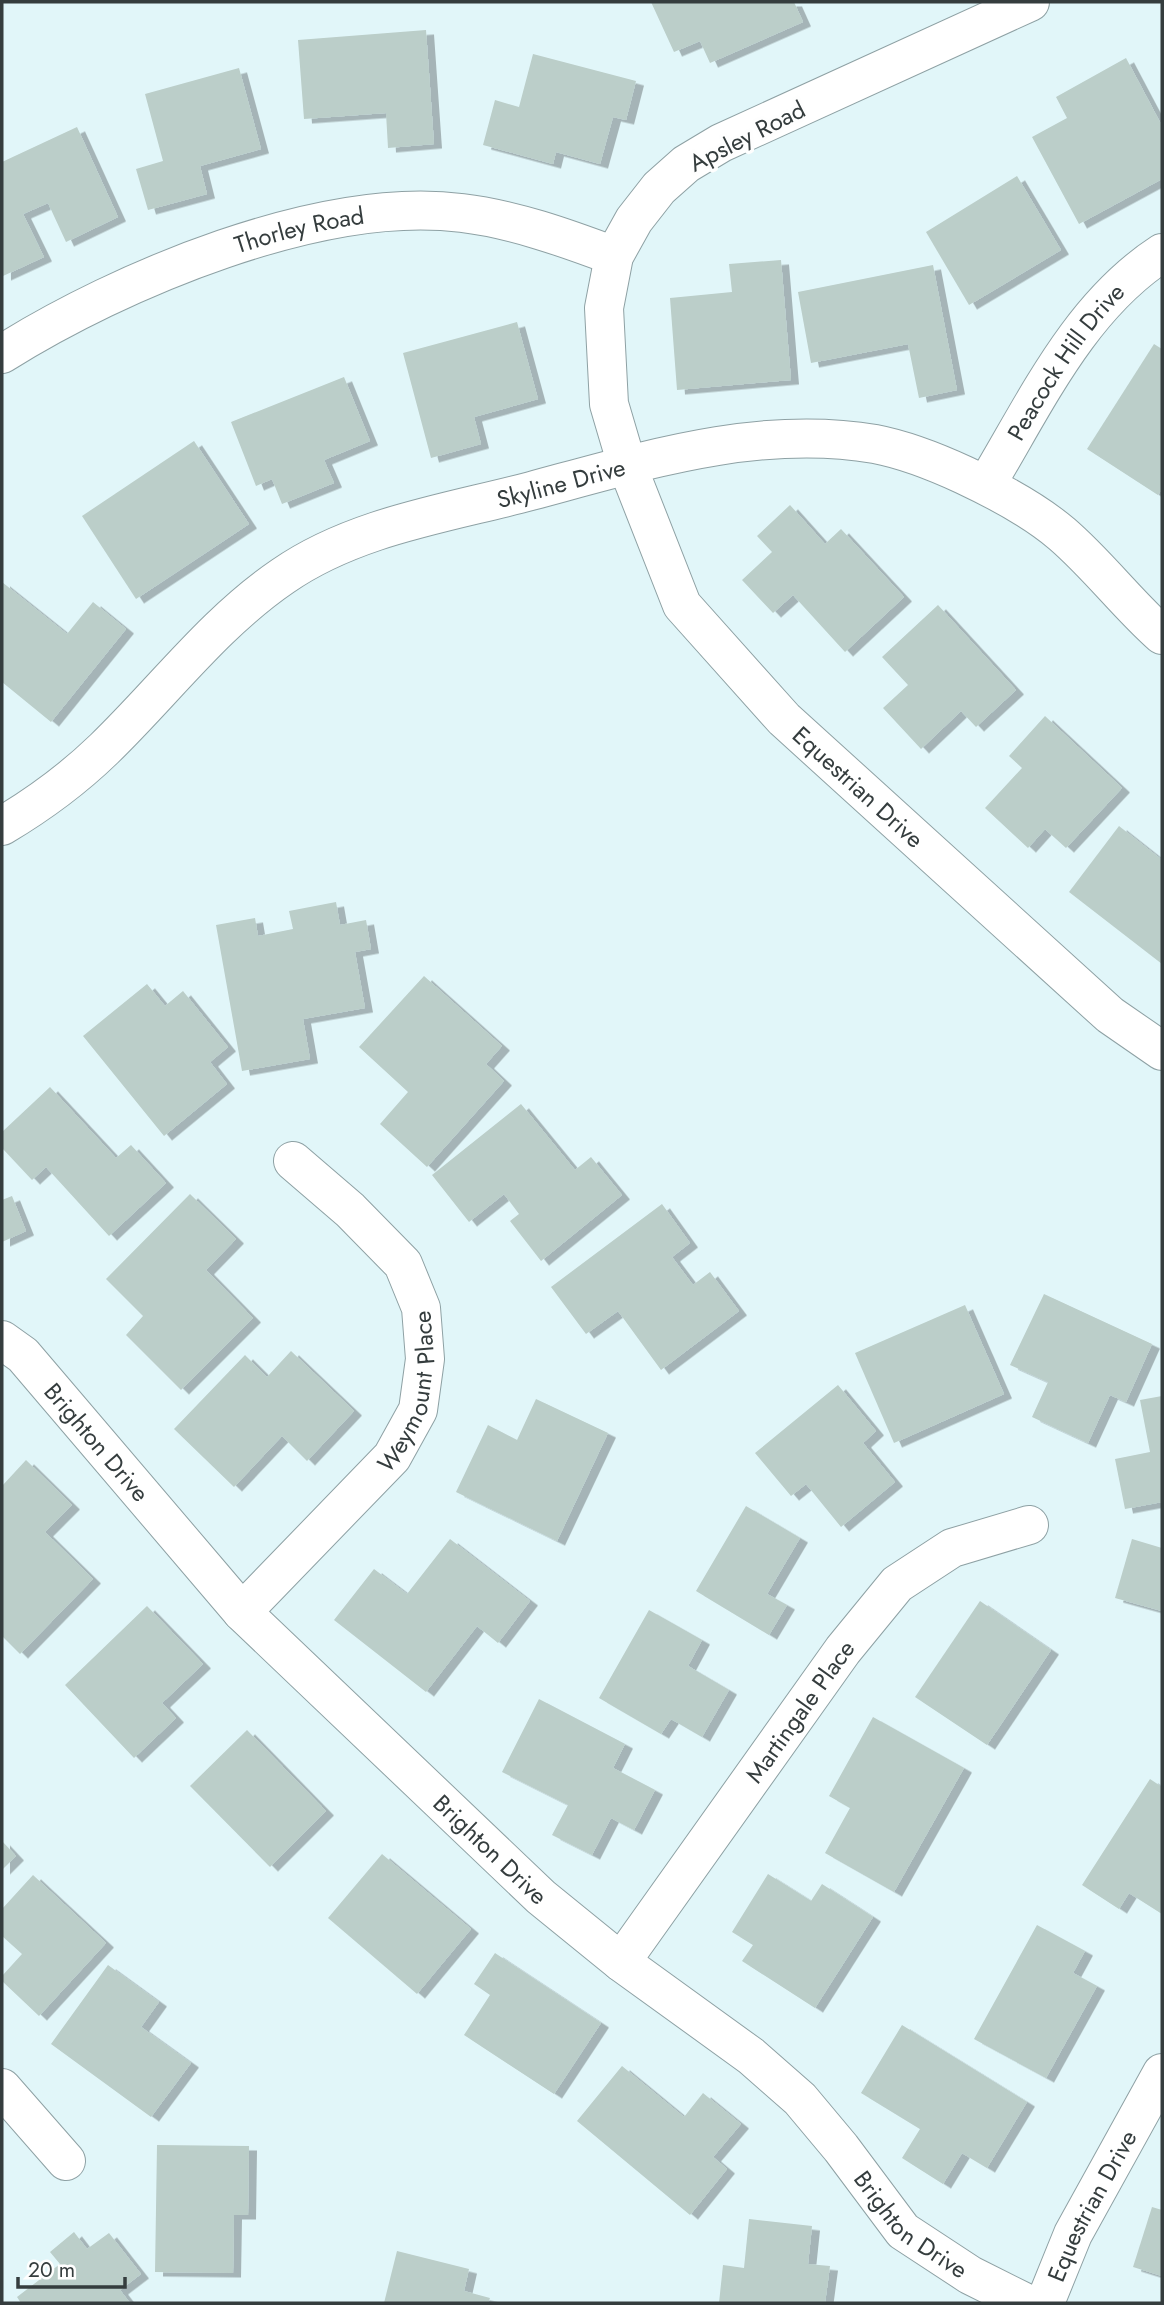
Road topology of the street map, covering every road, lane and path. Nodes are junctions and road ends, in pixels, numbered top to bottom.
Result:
1 (1030, 2) edge
2 (1162, 253) edge
3 (614, 256) junction
4 (2, 354) edge
5 (627, 465) junction
6 (986, 485) junction
7 (1162, 635) edge
8 (2, 826) edge
9 (1162, 1051) edge
10 (293, 1161) dead end
11 (2, 1340) edge
12 (1029, 1525) dead end
13 (242, 1612) junction
14 (621, 1962) junction
15 (1162, 2073) edge
16 (2, 2088) edge
17 (66, 2161) dead end
18 (1026, 2303) edge
19 (1045, 2303) edge

1 - 3 street, Apsley Road
2 - 6 street, Peacock Hill Drive
3 - 4 street, Thorley Road
3 - 5 street, Apsley Road
5 - 6 street, Skyline Drive
5 - 8 street, Skyline Drive
5 - 9 street, Equestrian Drive
6 - 7 street, Skyline Drive
10 - 13 street, Weymount Place
11 - 13 street, Brighton Drive
12 - 14 street, Martingale Place
13 - 14 street, Brighton Drive
14 - 18 street, Brighton Drive
15 - 19 street, Equestrian Drive
16 - 17 street

